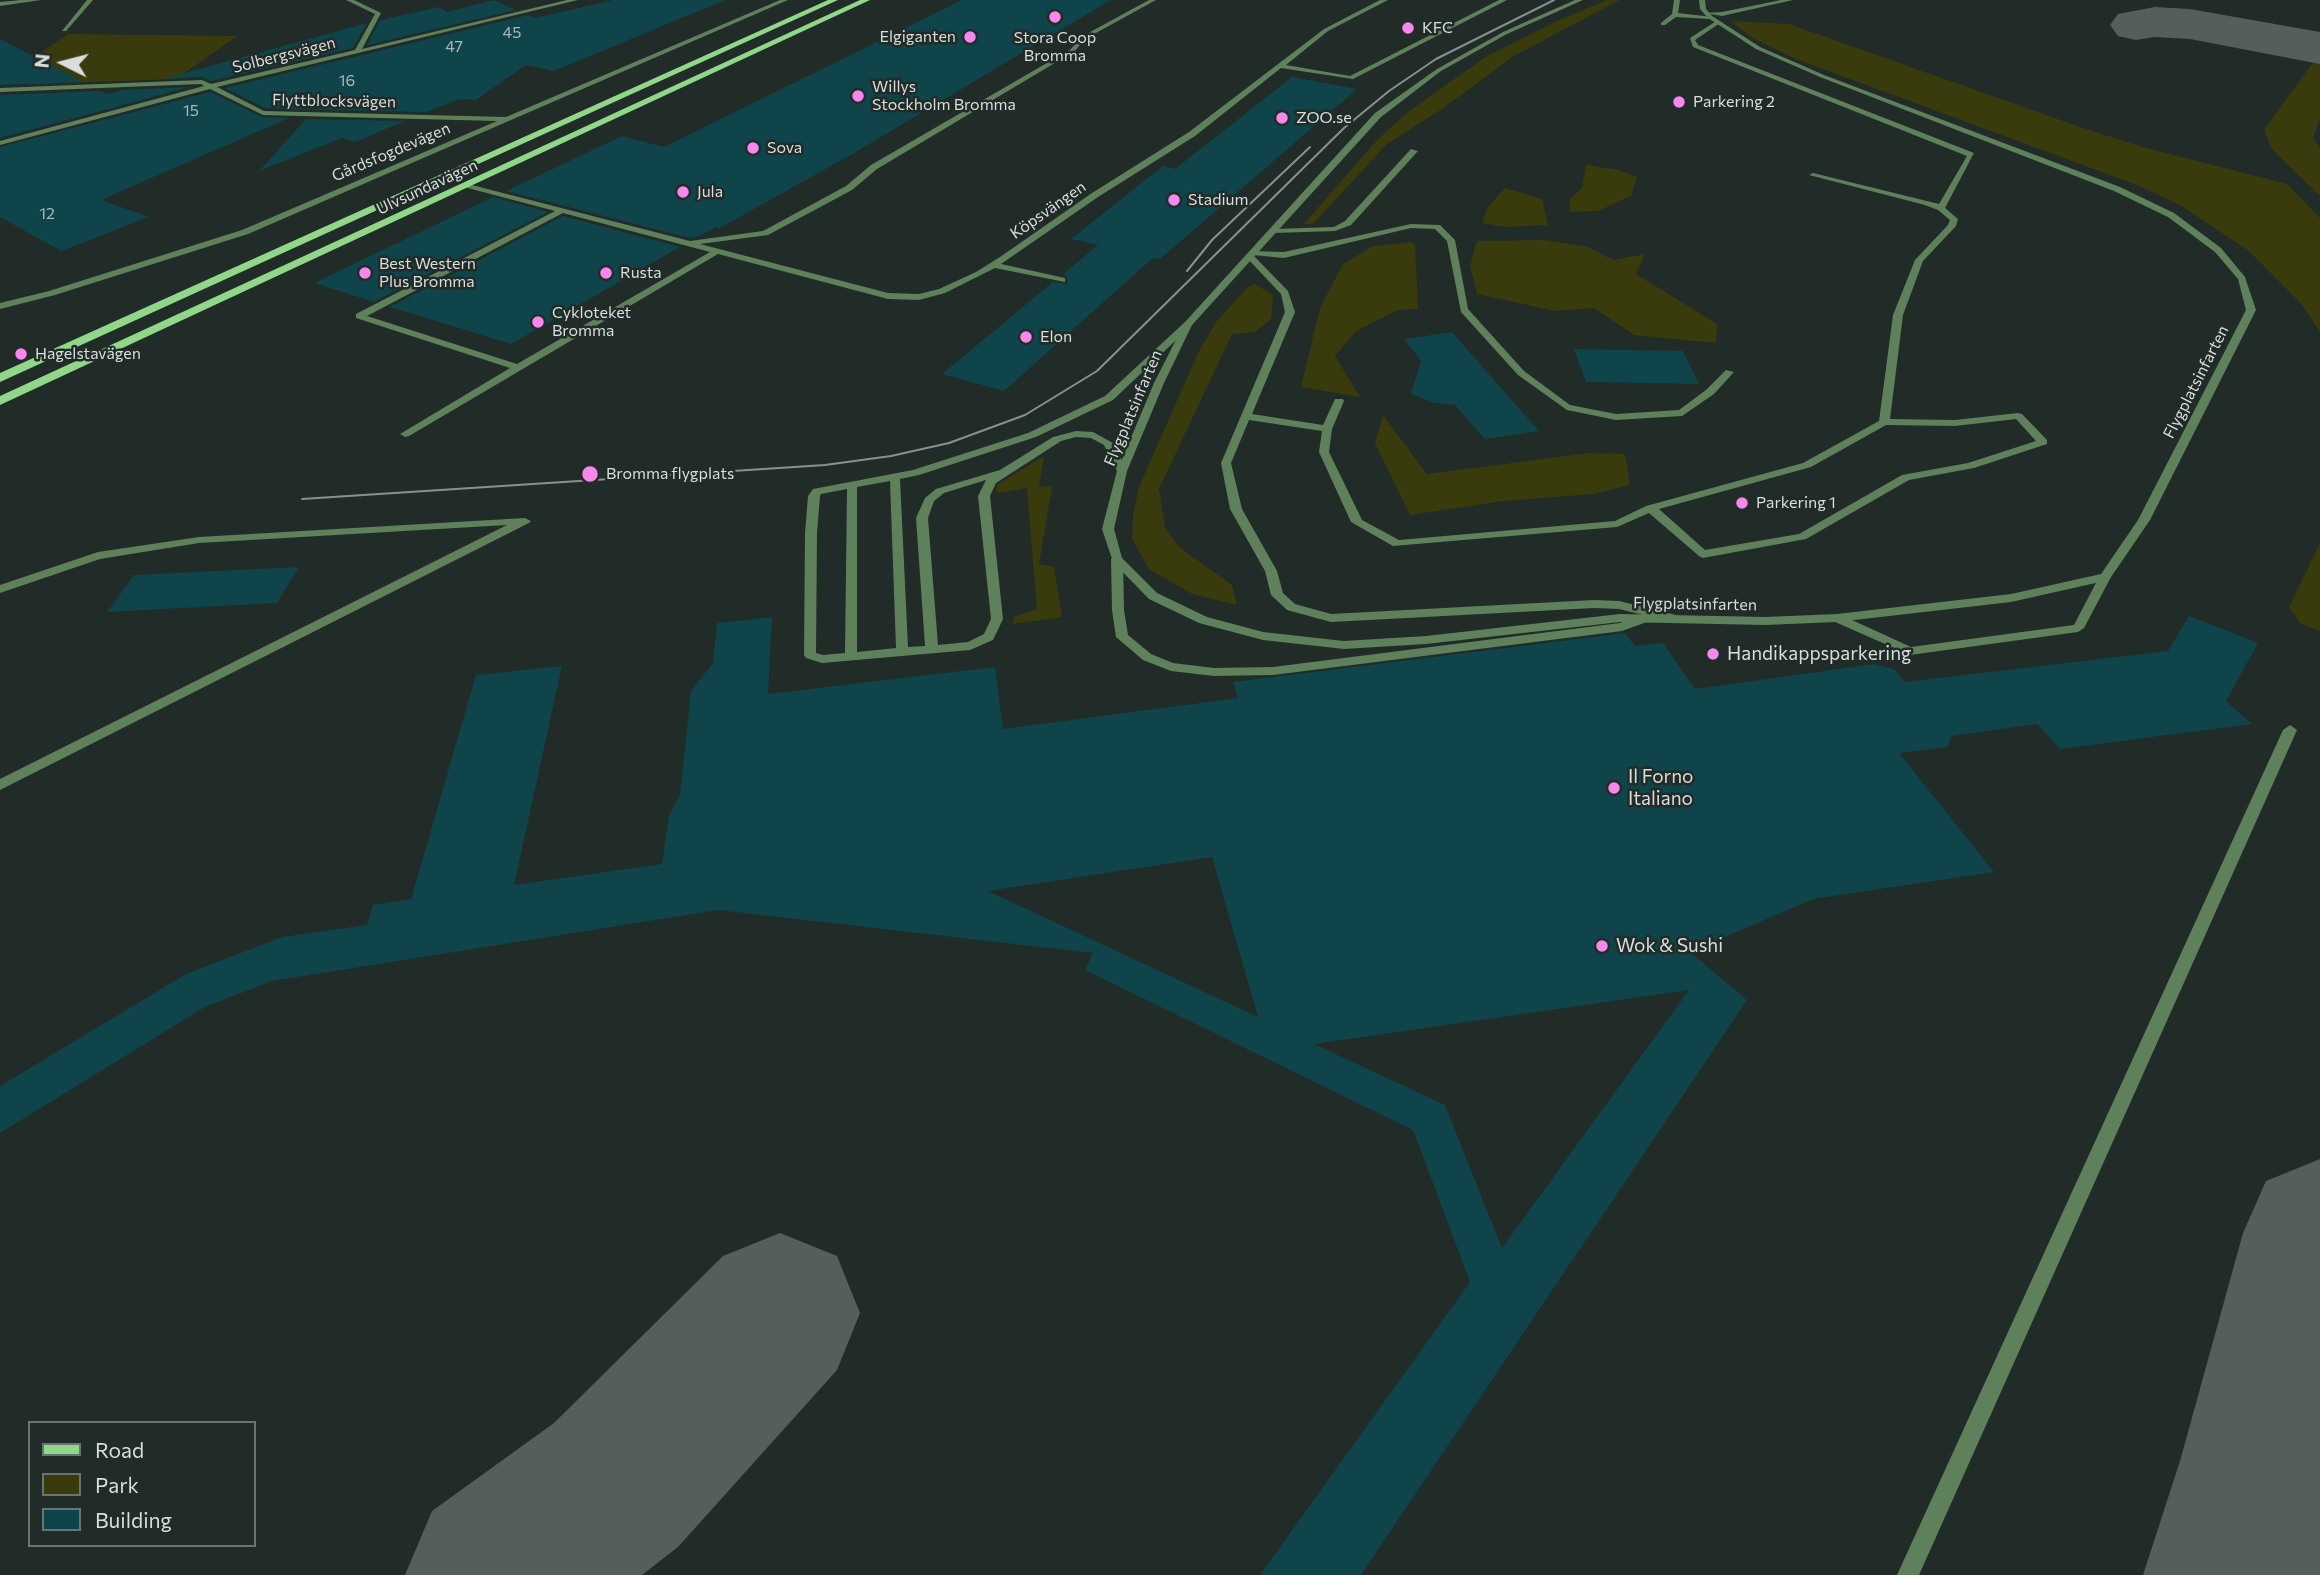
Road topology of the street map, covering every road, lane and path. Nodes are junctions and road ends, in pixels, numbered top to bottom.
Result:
1 (38, 0) edge
2 (90, 0) edge
3 (349, 0) edge
4 (576, 0) edge
5 (785, 0) edge
6 (834, 0) edge
7 (866, 0) edge
8 (1153, 0) edge
9 (1385, 0) edge
10 (1504, 0) edge
11 (1580, 0) edge
12 (1677, 0) edge
13 (1702, 0) edge
14 (1790, 0) edge
15 (0, 4) edge
16 (1675, 15) junction
17 (1712, 18) junction
18 (1663, 24) dead end
19 (64, 30) dead end
20 (357, 52) junction
21 (1282, 66) junction
22 (208, 88) junction
23 (0, 90) edge
24 (508, 119) junction
25 (0, 143) edge
26 (1414, 151) dead end
27 (1813, 176) dead end
28 (439, 178) junction
29 (467, 185) junction
30 (1941, 208) junction
31 (562, 210) junction
32 (1274, 231) junction
33 (686, 243) junction
34 (718, 251) junction
35 (1252, 255) junction
36 (993, 265) junction
37 (1062, 280) dead end
38 (0, 297) edge
39 (23, 299) junction
40 (0, 306) edge
41 (1188, 324) junction
42 (519, 368) junction
43 (1729, 372) dead end
44 (0, 378) edge
45 (0, 401) edge
46 (1339, 401) dead end
47 (1245, 416) junction
48 (1884, 422) junction
49 (1327, 429) junction
50 (405, 434) dead end
51 (1008, 470) junction
52 (1122, 471) junction
53 (895, 477) junction
54 (852, 485) junction
55 (1651, 508) junction
56 (1117, 559) junction
57 (2105, 577) junction
58 (0, 589) edge
59 (1643, 618) junction
60 (1837, 618) junction
61 (1676, 619) junction
62 (932, 649) junction
63 (902, 652) junction
64 (851, 656) junction
65 (2290, 730) dead end
66 (0, 785) edge
67 (1908, 1575) edge

1 - 15 street
2 - 19 street
3 - 20 street
4 - 20 street, Solbergsvägen
5 - 24 street, Gårdsfogdevägen
6 - 28 main road, Ulvsundavägen
7 - 29 main road, Ulvsundavägen
8 - 33 street, Köpsvängen
9 - 21 street, Köpsvängen
10 - 21 street
11 - 32 street, Flygplatsinfarten
12 - 16 street
13 - 17 street
14 - 17 street
16 - 17 street
16 - 18 street
17 - 30 street
17 - 57 street, Flygplatsinfarten
20 - 22 street, Solbergsvägen
21 - 36 street, Köpsvängen
22 - 23 street, Flyttblocksvägen
22 - 24 street, Flyttblocksvägen
22 - 25 street, Solbergsvägen
24 - 39 street, Gårdsfogdevägen
26 - 32 street
27 - 30 street
28 - 29 main road
28 - 44 main road, Ulvsundavägen
29 - 31 street, Köpsvängen
29 - 45 main road, Ulvsundavägen
30 - 48 street
31 - 33 street, Köpsvängen
31 - 42 street
32 - 35 street, Flygplatsinfarten
33 - 34 street, Köpsvängen
34 - 36 street, Köpsvängen
34 - 42 street
35 - 41 street, Flygplatsinfarten
35 - 43 street
35 - 47 street
36 - 37 street
38 - 39 street
39 - 40 street, Gårdsfogdevägen
41 - 52 street, Flygplatsinfarten
41 - 53 street
42 - 50 street
46 - 49 street
47 - 49 street
47 - 61 street
48 - 55 street
48 - 55 street
49 - 55 street
51 - 52 street
51 - 62 street
51 - 62 street
52 - 56 street, Flygplatsinfarten
53 - 54 street
53 - 63 street
54 - 64 street
54 - 64 street
56 - 59 street, Flygplatsinfarten
56 - 59 street
57 - 60 street, Flygplatsinfarten
57 - 60 street
58 - 66 street
59 - 61 street, Flygplatsinfarten
60 - 61 street, Flygplatsinfarten
62 - 63 street
63 - 64 street
65 - 67 street

